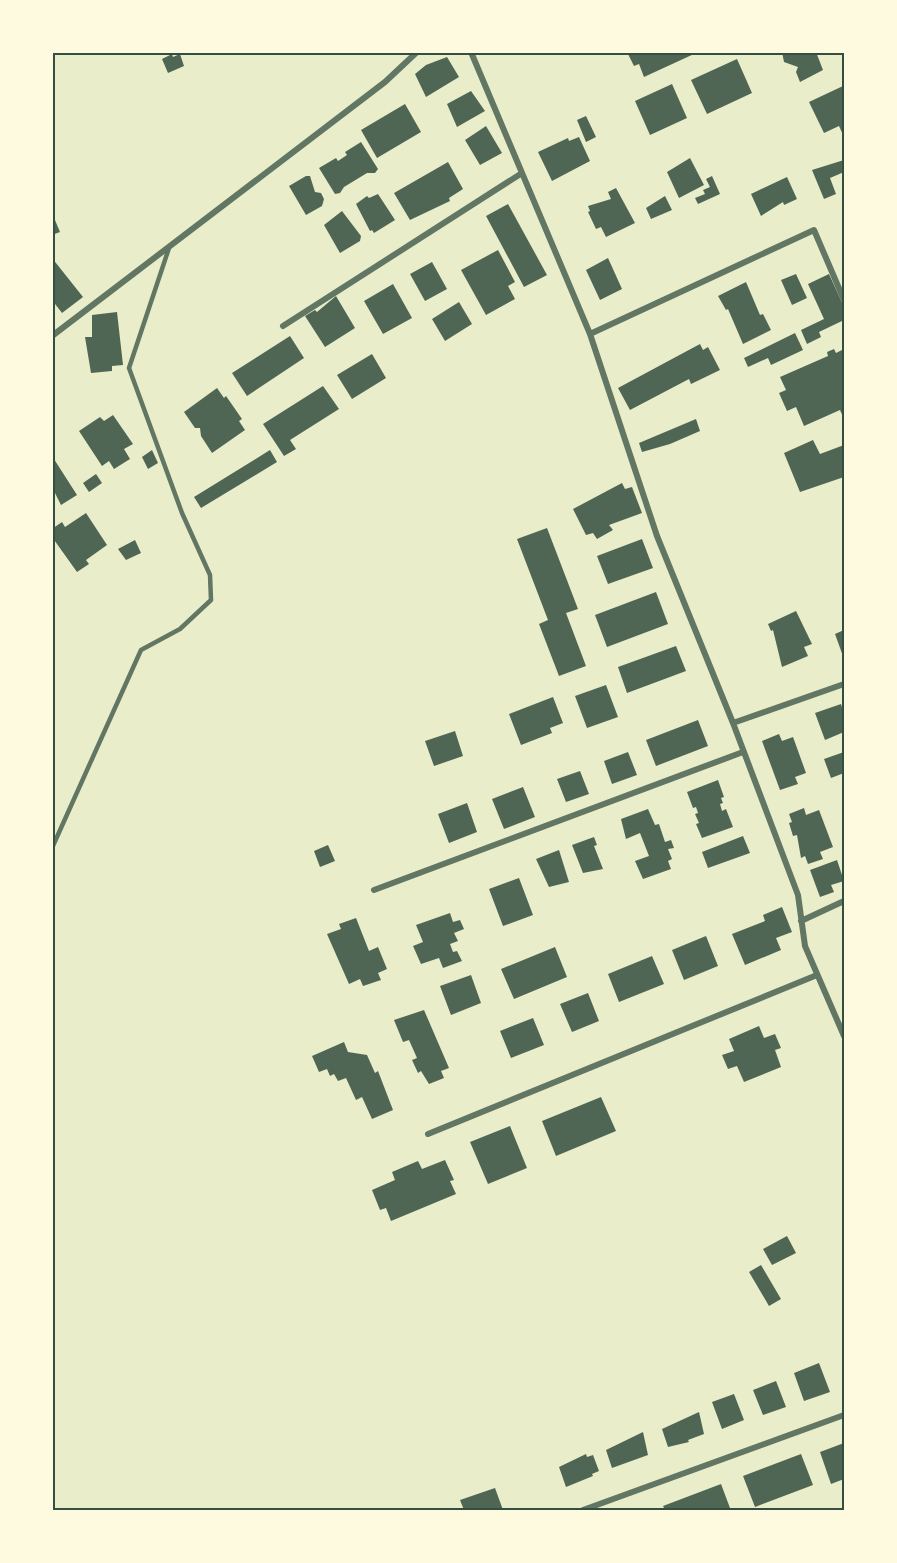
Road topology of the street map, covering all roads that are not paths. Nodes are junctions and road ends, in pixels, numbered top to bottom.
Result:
1 (417, 52) edge
2 (471, 52) edge
3 (522, 173) junction
4 (169, 248) junction
5 (844, 300) edge
6 (283, 326) dead end
7 (590, 334) junction
8 (52, 336) edge
9 (844, 684) edge
10 (733, 723) junction
11 (742, 752) junction
12 (52, 848) edge
13 (374, 890) dead end
14 (844, 901) edge
15 (801, 921) junction
16 (817, 975) junction
17 (844, 1036) edge
18 (428, 1134) dead end
19 (844, 1415) edge
20 (583, 1510) edge

1 - 4 street
2 - 3 street
3 - 6 street
3 - 7 street
4 - 8 street
4 - 12 lane
5 - 7 street
7 - 10 street
9 - 10 street
10 - 11 street
11 - 13 street
11 - 15 street
14 - 15 street
15 - 16 street
16 - 17 street
16 - 18 street
19 - 20 street

